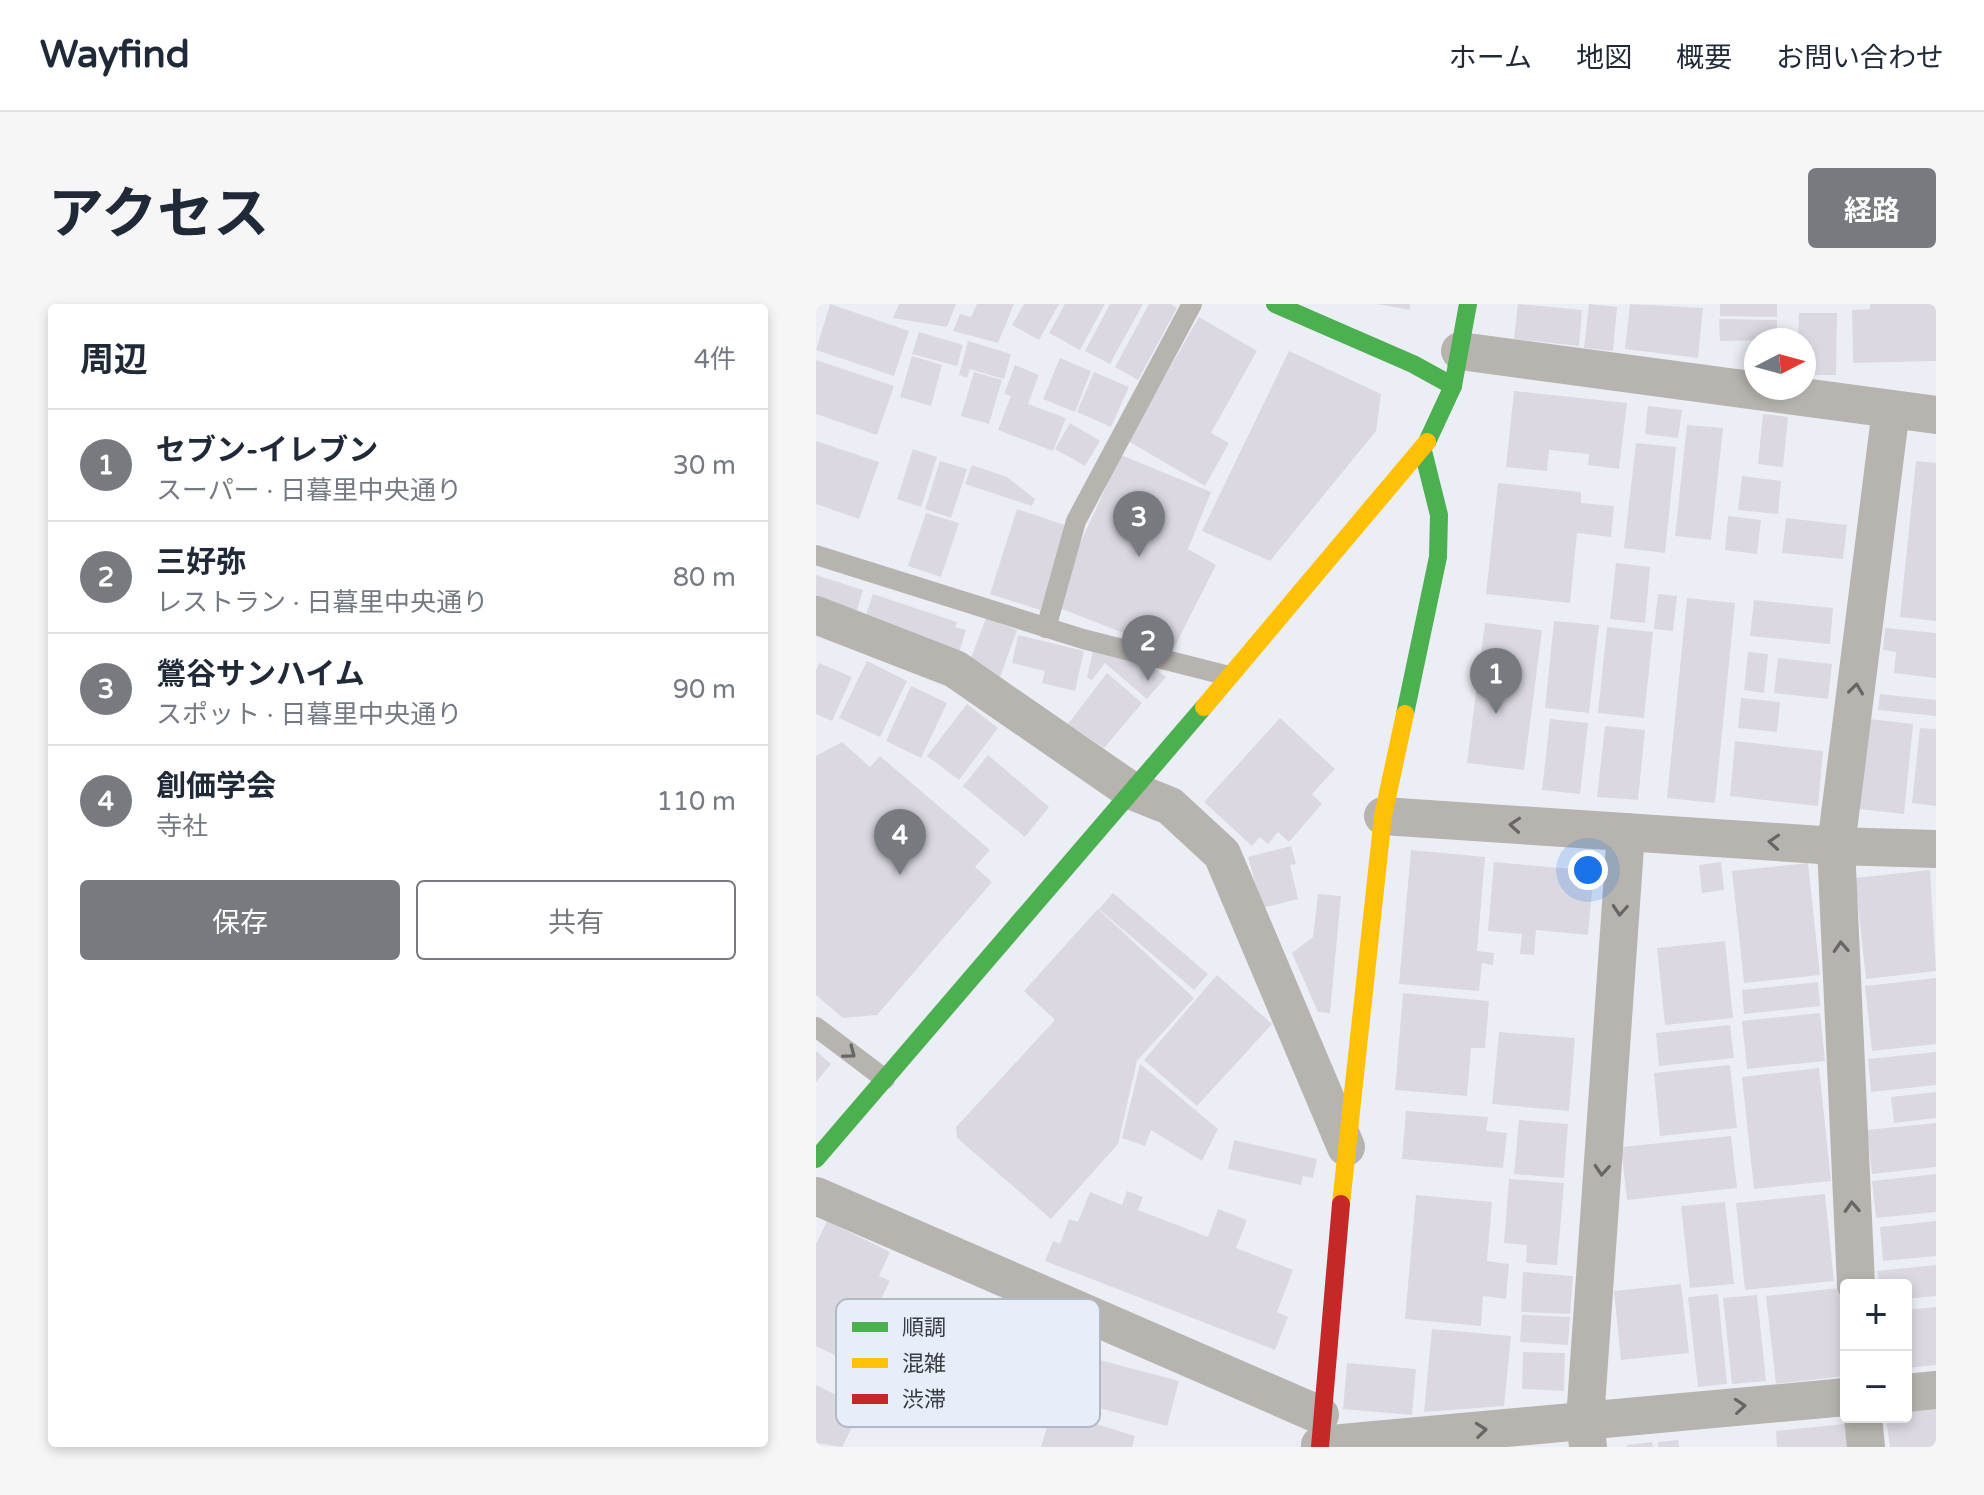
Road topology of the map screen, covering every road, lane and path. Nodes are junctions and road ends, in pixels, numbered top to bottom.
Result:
1 (1192, 304) edge
2 (1275, 304) edge
3 (1468, 304) edge
4 (1456, 369) junction
5 (1891, 409) junction
6 (1936, 415) edge
7 (1423, 451) junction
8 (816, 555) edge
9 (816, 615) edge
10 (1046, 628) junction
11 (1229, 676) junction
12 (1130, 790) junction
13 (1383, 816) junction
14 (1626, 832) junction
15 (1836, 846) junction
16 (1936, 849) edge
17 (816, 1027) edge
18 (885, 1079) junction
19 (1346, 1147) junction
20 (816, 1159) edge
21 (816, 1196) edge
22 (1856, 1279) edge
23 (1032, 1299) edge
24 (1100, 1331) edge
25 (1936, 1390) edge
26 (1912, 1392) edge
27 (1840, 1398) edge
28 (1864, 1423) edge
29 (1587, 1433) edge
30 (1320, 1436) edge
31 (1866, 1447) edge

1 - 10 lane
2 - 4 street
3 - 4 street
4 - 5 street
4 - 7 street
5 - 6 street
15 -> 5 street
7 - 11 street
7 - 13 street
8 - 10 lane
9 - 12 street
10 - 11 lane
11 - 12 street
12 - 18 street
12 - 19 street
14 -> 13 street
13 - 19 street
15 -> 14 street
14 -> 29 street
15 - 16 street
22 -> 15 street
17 -> 18 lane
18 - 20 street
19 - 30 street
21 - 23 street
24 - 30 street
25 - 26 street
29 -> 27 street
28 - 31 street
30 -> 29 street

